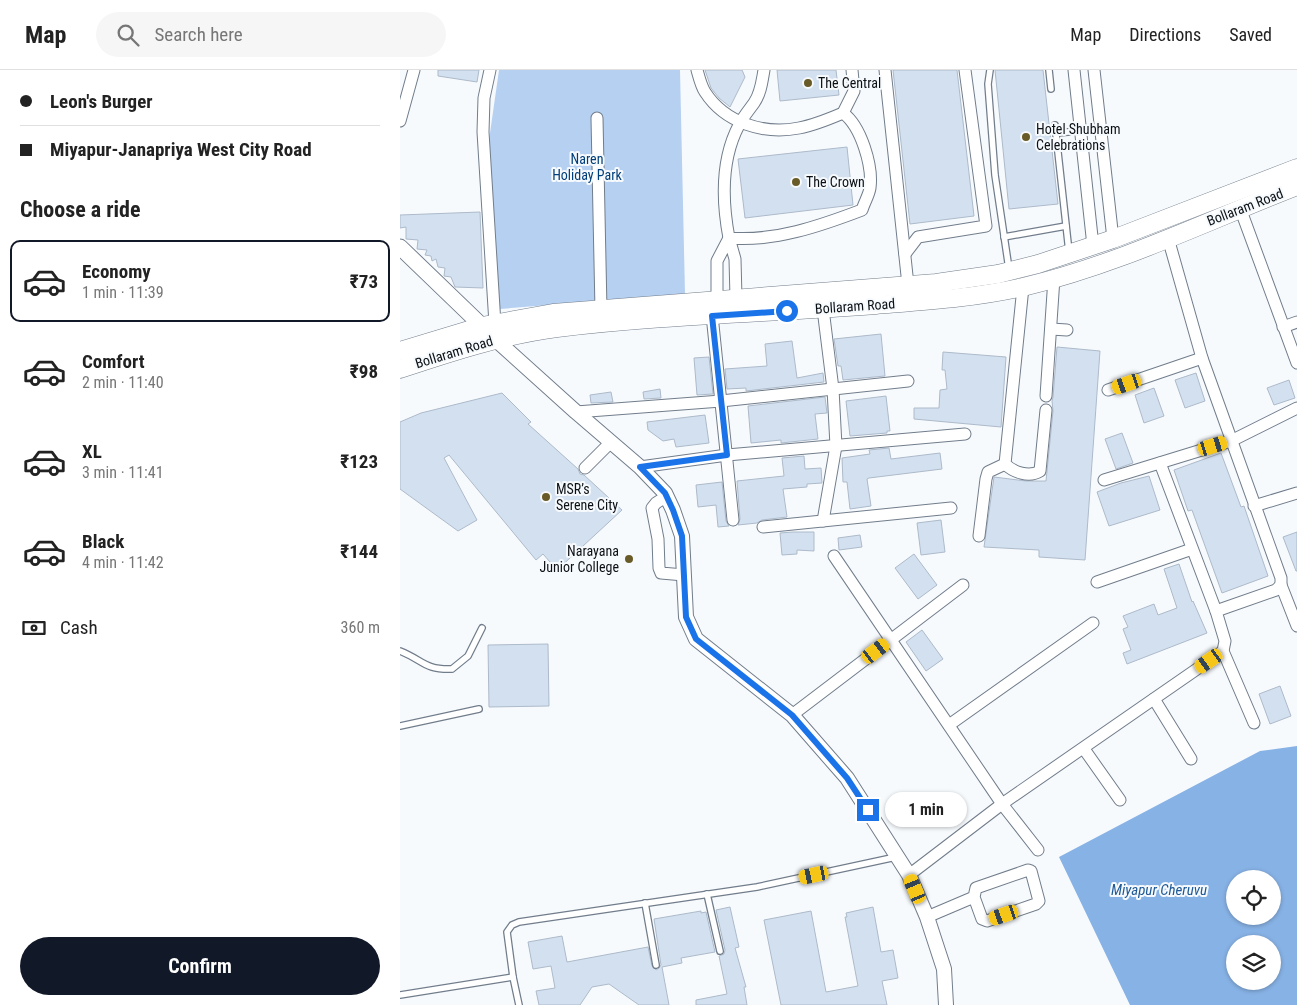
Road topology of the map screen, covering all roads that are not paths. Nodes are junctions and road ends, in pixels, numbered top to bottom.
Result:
1 (414, 70) edge
2 (490, 70) edge
3 (697, 70) edge
4 (764, 70) edge
5 (852, 70) edge
6 (885, 70) edge
7 (965, 70) edge
8 (990, 70) edge
9 (1050, 70) edge
10 (1074, 70) edge
11 (1094, 70) edge
12 (1051, 89) dead end
13 (843, 113) junction
14 (597, 118) dead end
15 (400, 121) edge
16 (740, 123) junction
17 (1055, 125) dead end
18 (1080, 131) junction
19 (1056, 133) junction
20 (1297, 168) edge
21 (1297, 186) edge
22 (1240, 208) junction
23 (1066, 226) junction
24 (1004, 237) junction
25 (729, 238) junction
26 (1168, 238) junction
27 (1113, 239) junction
28 (1093, 246) junction
29 (400, 247) edge
30 (905, 254) junction
31 (1069, 254) junction
32 (1009, 271) junction
33 (1054, 278) junction
34 (908, 285) junction
35 (1023, 287) junction
36 (736, 298) junction
37 (715, 308) junction
38 (823, 309) junction
39 (601, 310) junction
40 (1297, 322) edge
41 (1283, 326) junction
42 (1051, 329) junction
43 (491, 330) junction
44 (1067, 330) dead end
45 (400, 351) edge
46 (1202, 358) junction
47 (1297, 363) edge
48 (400, 368) edge
49 (908, 381) dead end
50 (833, 389) junction
51 (1108, 390) dead end
52 (1046, 396) dead end
53 (720, 401) junction
54 (1297, 408) edge
55 (1046, 410) dead end
56 (576, 412) junction
57 (965, 434) dead end
58 (1231, 441) junction
59 (611, 442) junction
60 (836, 446) junction
61 (727, 455) junction
62 (1160, 463) junction
63 (1005, 464) junction
64 (640, 467) junction
65 (584, 468) dead end
66 (1104, 480) dead end
67 (1297, 493) edge
68 (666, 496) junction
69 (1254, 506) junction
70 (951, 508) dead end
71 (732, 520) dead end
72 (823, 521) junction
73 (763, 527) dead end
74 (979, 536) dead end
75 (1192, 549) junction
76 (834, 556) dead end
77 (684, 576) junction
78 (1097, 582) dead end
79 (963, 584) dead end
80 (1281, 585) junction
81 (1216, 611) junction
82 (1093, 623) dead end
83 (1297, 626) edge
84 (482, 628) dead end
85 (890, 640) junction
86 (400, 651) edge
87 (1223, 651) junction
88 (1154, 699) junction
89 (479, 709) dead end
90 (792, 715) junction
91 (1254, 723) dead end
92 (949, 725) junction
93 (400, 726) edge
94 (1084, 749) junction
95 (1191, 759) dead end
96 (1120, 800) dead end
97 (1002, 804) junction
98 (1038, 850) dead end
99 (898, 857) junction
100 (909, 875) junction
101 (707, 894) junction
102 (974, 897) junction
103 (645, 903) junction
104 (927, 918) junction
105 (720, 951) dead end
106 (656, 965) dead end
107 (513, 977) junction
108 (400, 995) edge
109 (519, 1005) edge
110 (946, 1005) edge

1 - 15 street
2 - 43 street
3 - 16 street
4 - 16 street
5 - 13 street
6 - 30 street
7 - 30 street
8 - 24 lane
9 - 12 lane
10 - 18 street
11 - 27 street
13 - 16 street
13 - 25 street
14 - 39 street
16 - 25 street
17 - 19 lane
18 - 19 lane
18 - 28 street
19 - 23 lane
20 - 27 main road, Bollaram Road
21 - 22 main road, Bollaram Road
22 - 26 main road, Bollaram Road
22 - 41 street
23 - 24 lane
23 - 31 lane
24 - 32 lane
25 - 36 street
25 - 37 street
26 - 33 main road, Bollaram Road
26 - 46 street
27 - 28 main road, Bollaram Road
28 - 31 main road, Bollaram Road
29 - 43 main road
30 - 34 street
31 - 32 main road, Bollaram Road
32 - 34 main road, Bollaram Road
33 - 35 main road, Bollaram Road
33 - 42 street
34 - 36 main road, Bollaram Road
35 - 38 main road, Bollaram Road
35 - 63 street
36 - 37 main road, Bollaram Road
37 - 38 main road, Bollaram Road
37 - 39 main road, Bollaram Road
37 - 43 main road, Bollaram Road
37 - 53 street
38 - 50 street
39 - 43 main road, Bollaram Road
40 - 41 street
41 - 47 street
42 - 44 street
42 - 52 street
43 - 45 main road, Bollaram Road
43 - 48 main road, Bollaram Road
43 - 56 street
46 - 51 street
46 - 58 street
49 - 50 street
50 - 53 street
50 - 60 street
53 - 56 street
53 - 61 street
54 - 58 street
55 - 63 street
56 - 59 street
57 - 60 street
58 - 62 street
58 - 69 street
59 - 64 street
59 - 65 street
60 - 61 street
60 - 72 street
61 - 64 street
61 - 71 street
62 - 66 street
62 - 75 street
63 - 74 street
64 - 68 street
67 - 69 street
68 - 77 street
68 - 77 street
69 - 80 street
70 - 72 street
72 - 73 street
75 - 78 street
75 - 81 street
76 - 85 street
77 - 90 street
79 - 85 street
80 - 81 street
80 - 83 street
81 - 87 street
82 - 92 street
84 - 86 lane
85 - 90 street
85 - 92 street
87 - 88 street
87 - 91 street
88 - 94 street
88 - 95 street
89 - 93 lane
90 - 99 street
92 - 97 street
94 - 96 street
94 - 97 street
97 - 98 street
97 - 100 street
99 - 100 street
99 - 101 lane
100 - 104 street
101 - 103 lane
101 - 105 lane
102 - 102 street
102 - 104 street
103 - 106 lane
103 - 107 lane
104 - 110 street
107 - 108 lane
107 - 109 lane

